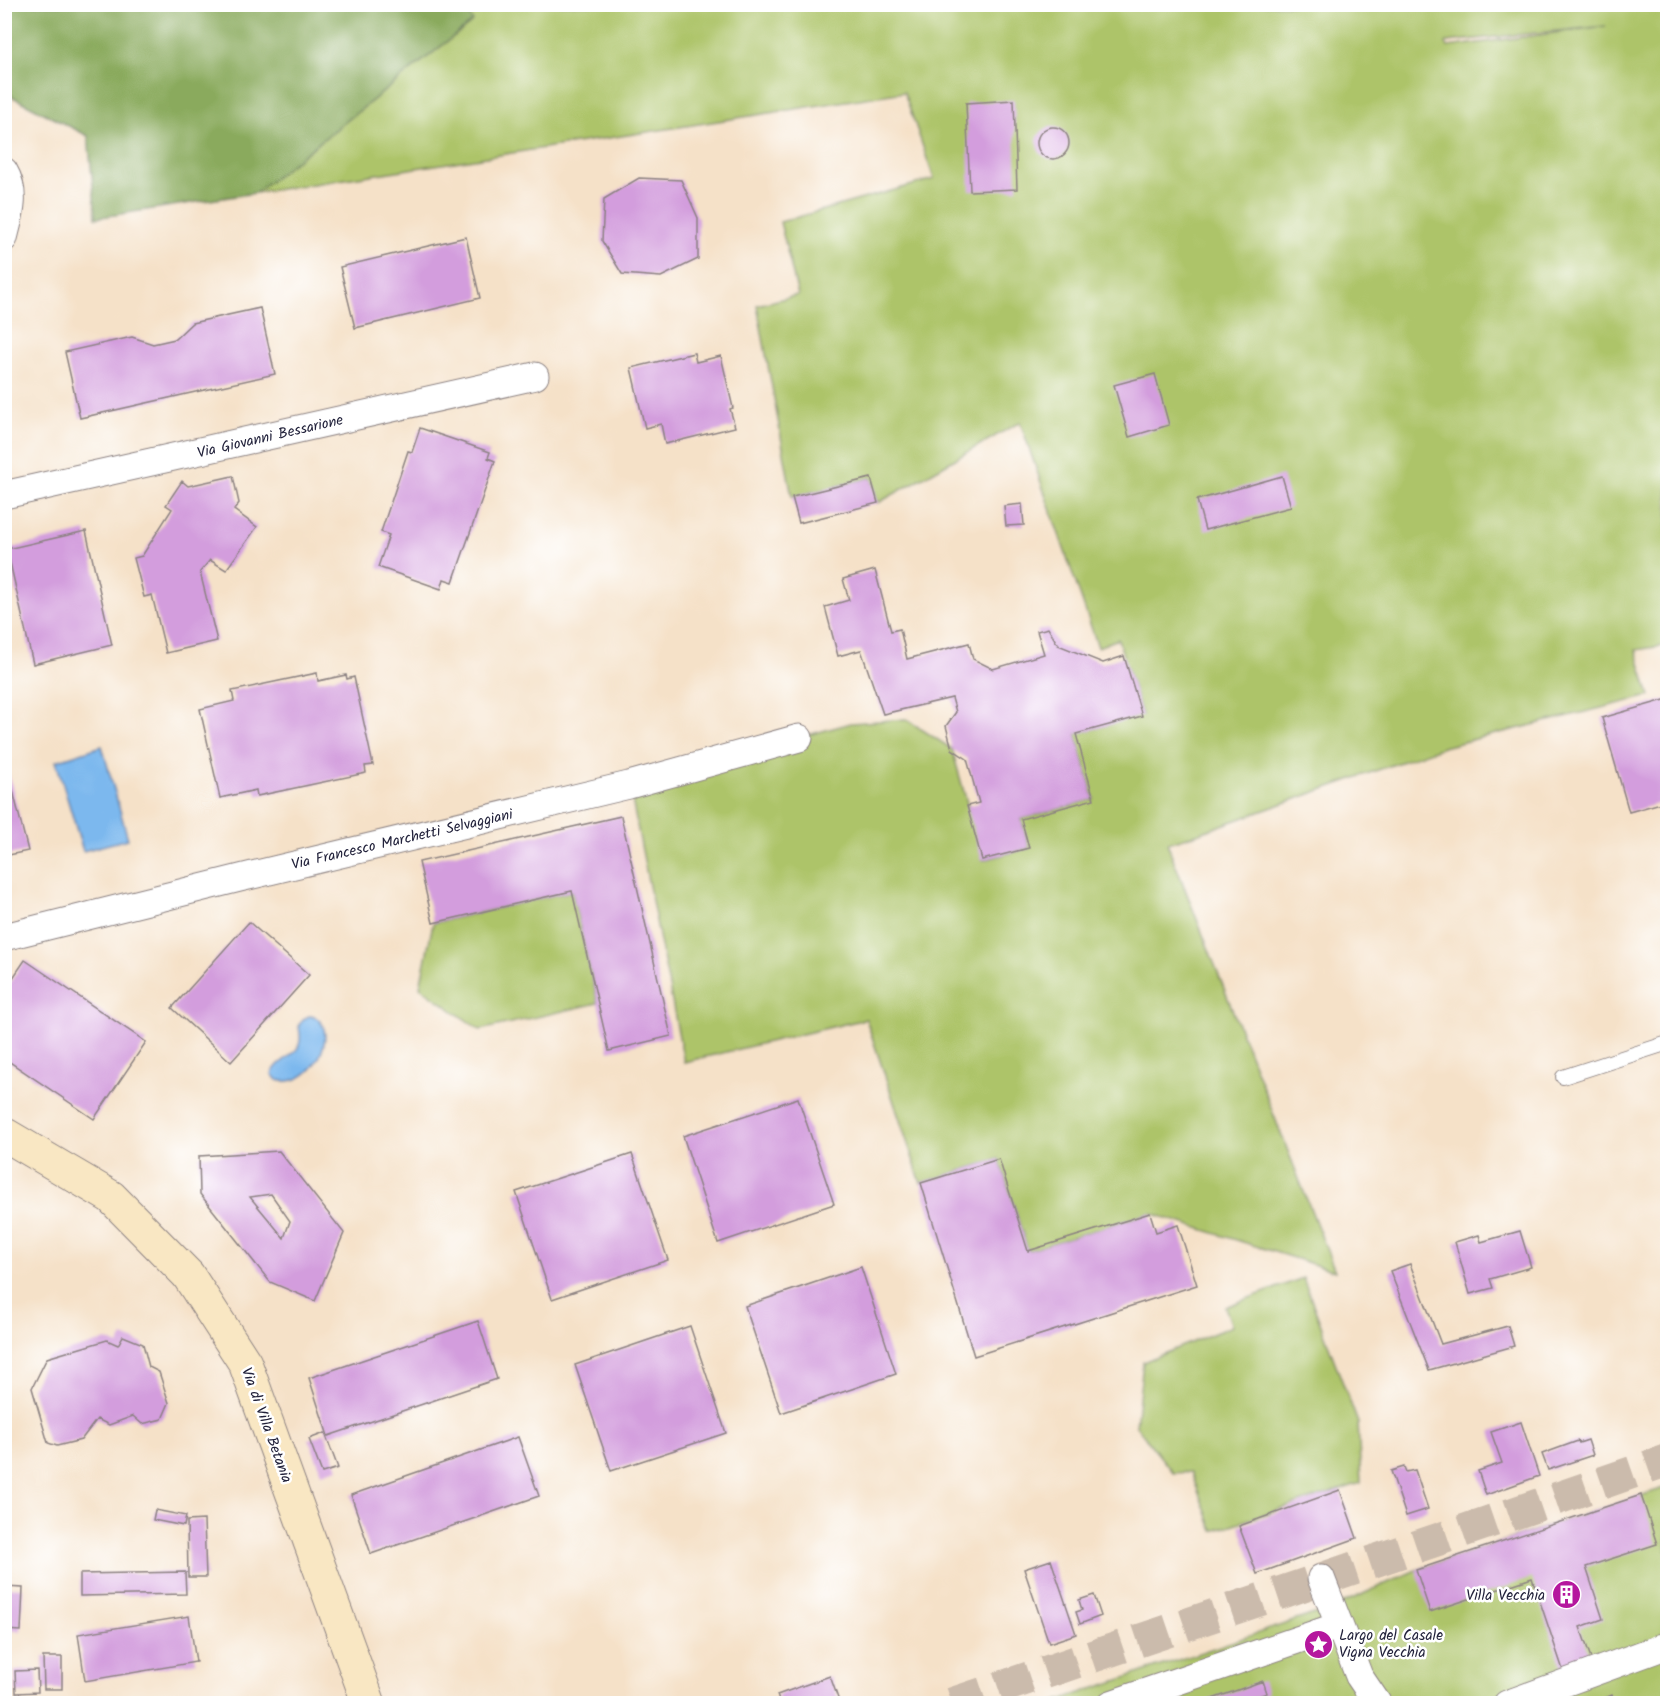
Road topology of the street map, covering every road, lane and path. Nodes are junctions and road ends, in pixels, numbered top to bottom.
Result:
1 (4, 171) edge
2 (4, 238) edge
3 (535, 376) dead end
4 (4, 495) edge
5 (799, 738) dead end
6 (4, 937) edge
7 (1668, 1043) edge
8 (1563, 1077) dead end
9 (4, 1134) edge
10 (1321, 1578) dead end
11 (1335, 1617) junction
12 (1668, 1645) edge
13 (369, 1704) edge
14 (1111, 1704) edge
15 (1378, 1704) edge
16 (1507, 1704) edge

1 - 2 street
3 - 4 street, Via Giovanni Bessarione
5 - 6 street, Via Francesco Marchetti Selvaggiani
7 - 8 lane
9 - 13 main road, Via di Villa Betania
10 - 11 street
11 - 14 street
11 - 15 street
12 - 16 street

